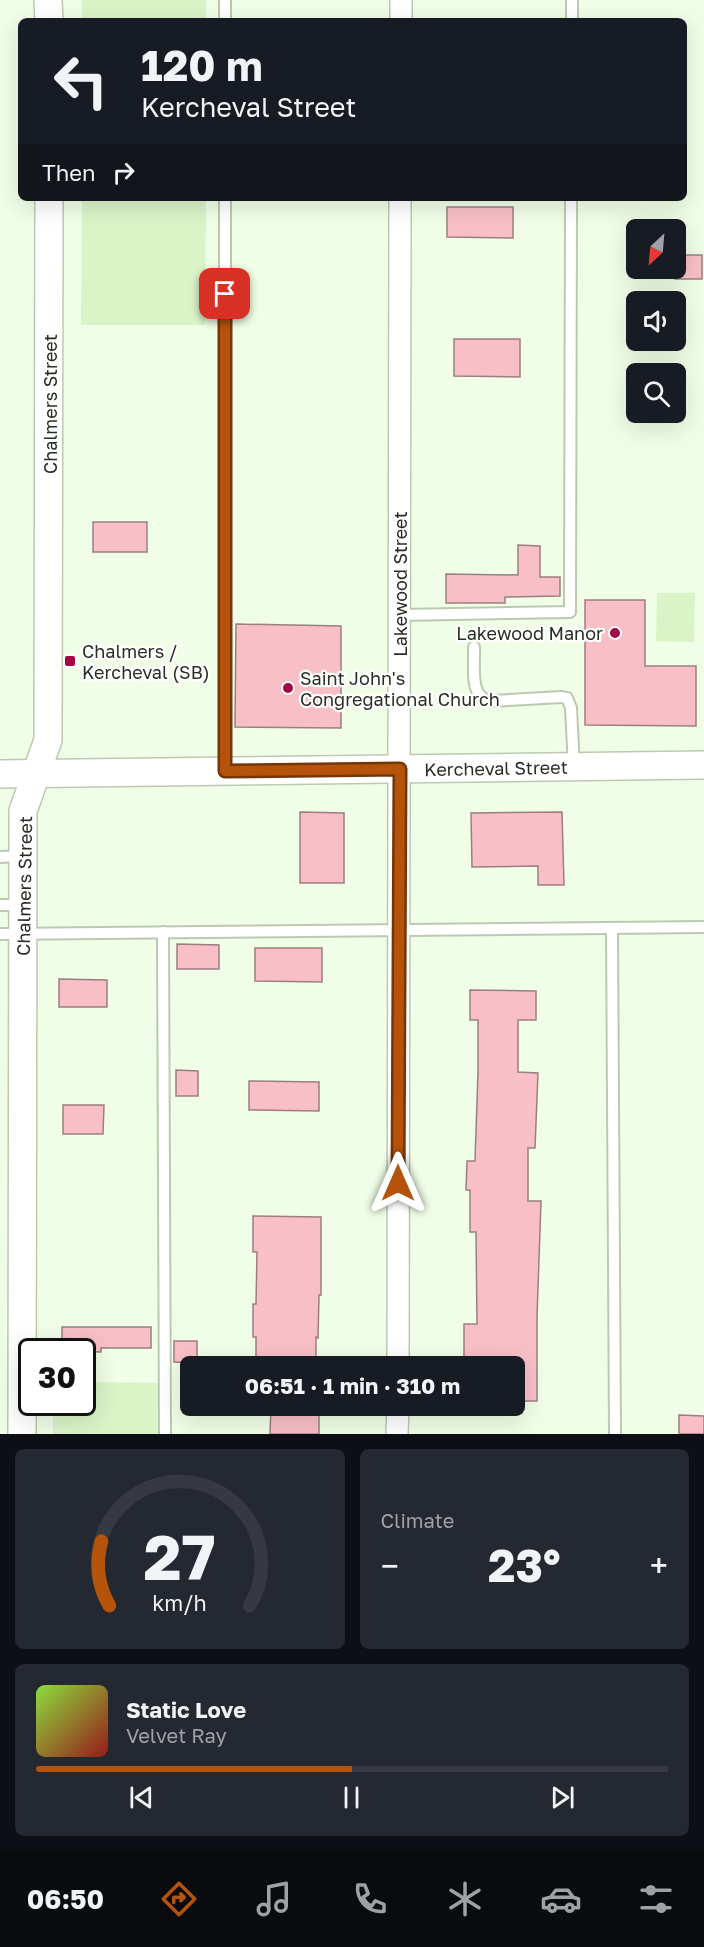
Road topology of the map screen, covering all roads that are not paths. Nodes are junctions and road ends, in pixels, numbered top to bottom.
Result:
1 (48, 0) edge
2 (225, 0) edge
3 (401, 0) edge
4 (572, 0) edge
5 (49, 18) edge
6 (225, 18) edge
7 (401, 18) edge
8 (572, 18) edge
9 (49, 201) edge
10 (225, 201) edge
11 (400, 201) edge
12 (571, 201) edge
13 (400, 615) junction
14 (474, 647) dead end
15 (704, 765) edge
16 (574, 767) junction
17 (400, 769) junction
18 (225, 771) junction
19 (0, 774) edge
20 (36, 774) junction
21 (12, 856) edge
22 (12, 905) edge
23 (704, 927) edge
24 (612, 928) junction
25 (399, 930) junction
26 (163, 932) junction
27 (12, 934) edge
28 (398, 1356) edge
29 (398, 1416) edge
30 (22, 1434) edge
31 (165, 1434) edge
32 (397, 1434) edge
33 (615, 1434) edge

1 - 5 street
2 - 6 lane
3 - 7 street
4 - 8 lane
9 - 20 street, Chalmers Street
10 - 18 lane
11 - 13 street, Lakewood Street
12 - 13 lane
13 - 17 street, Lakewood Street
14 - 16 lane
15 - 16 street, Kercheval Street
16 - 17 street, Kercheval Street
17 - 18 street, Kercheval Street
17 - 25 street, Lakewood Street
18 - 20 street, Kercheval Street
19 - 20 street, Kercheval Street
20 - 21 street, Chalmers Street
21 - 22 street, Chalmers Street
22 - 27 street, Chalmers Street
23 - 24 lane
24 - 25 lane
24 - 33 lane
25 - 26 lane
25 - 28 street, Lakewood Street
26 - 27 lane
26 - 31 lane
27 - 30 street, Chalmers Street
29 - 32 street

